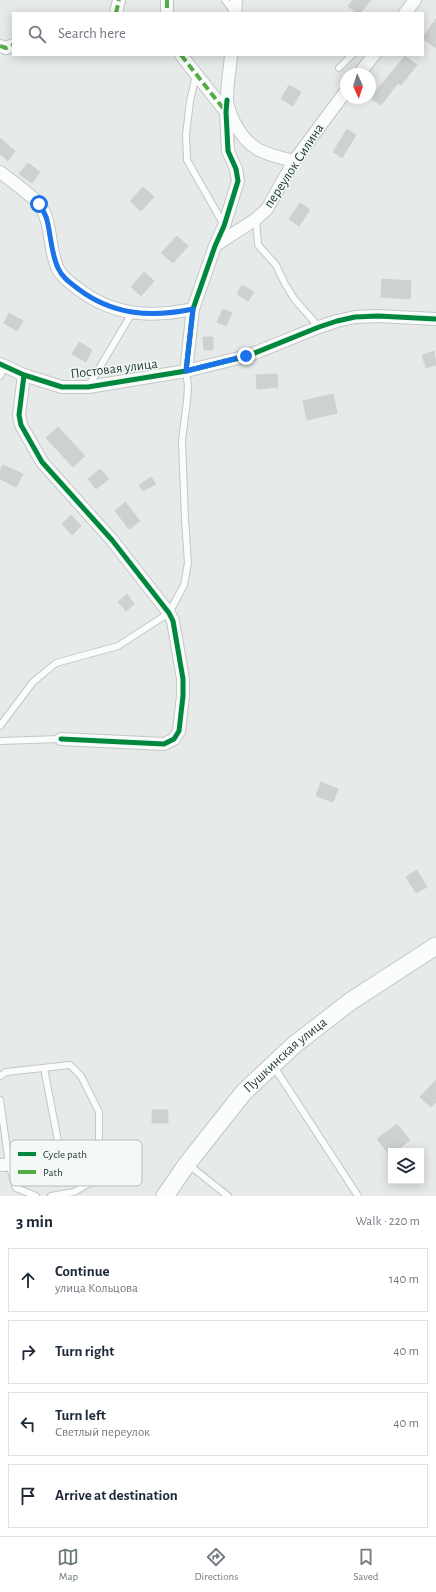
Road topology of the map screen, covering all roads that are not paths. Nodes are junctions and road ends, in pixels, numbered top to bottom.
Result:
1 (119, 0) edge
2 (167, 0) edge
3 (225, 0) edge
4 (236, 0) edge
5 (415, 0) edge
6 (116, 12) edge
7 (167, 12) edge
8 (234, 12) edge
9 (235, 12) edge
10 (406, 12) edge
11 (12, 45) edge
12 (0, 46) edge
13 (182, 56) edge
14 (231, 56) edge
15 (351, 56) edge
16 (373, 56) edge
17 (339, 68) dead end
18 (364, 68) edge
19 (197, 74) junction
20 (340, 99) edge
21 (226, 106) junction
22 (294, 161) junction
23 (0, 172) edge
24 (256, 219) junction
25 (224, 226) junction
26 (215, 246) junction
27 (193, 309) junction
28 (132, 313) junction
29 (436, 319) edge
30 (319, 327) junction
31 (2, 369) edge
32 (186, 371) junction
33 (24, 375) junction
34 (88, 387) junction
35 (169, 613) junction
36 (0, 726) edge
37 (62, 739) joint
38 (0, 741) edge
39 (436, 946) edge
40 (273, 1065) junction
41 (44, 1068) junction
42 (0, 1076) edge
43 (0, 1100) edge
44 (58, 1140) edge
45 (99, 1140) edge
46 (188, 1164) junction
47 (3, 1166) edge
48 (10, 1178) edge
49 (15, 1186) edge
50 (85, 1186) edge
51 (36, 1196) edge
52 (51, 1196) edge
53 (165, 1196) edge
54 (228, 1196) edge
55 (358, 1196) edge

1 - 6 street
2 - 7 street
3 - 8 lane
4 - 9 street
5 - 10 street
11 - 12 street
13 - 19 street
14 - 21 street
15 - 17 lane
16 - 18 street
19 - 21 street
19 - 25 lane
20 - 22 street, переулок Силина
21 - 22 street
21 - 25 street
22 - 24 street, переулок Силина
23 - 28 street
24 - 26 street, переулок Силина
24 - 30 lane
25 - 26 street
26 - 27 street
27 - 28 street
27 - 32 street
28 - 34 lane
29 - 30 street, Постовая улица
30 - 32 street, Постовая улица
31 - 33 street, Постовая улица
32 - 34 street, Постовая улица
32 - 35 lane
33 - 34 street, Постовая улица
33 - 35 street
35 - 36 lane
35 - 37 street
37 - 38 lane
39 - 40 main road, Пушкинская улица
40 - 46 main road, Пушкинская улица
40 - 55 lane
41 - 42 lane
41 - 44 lane
41 - 45 lane
43 - 47 lane
46 - 53 main road, Пушкинская улица
46 - 54 lane
47 - 48 lane
49 - 51 lane
50 - 52 lane

